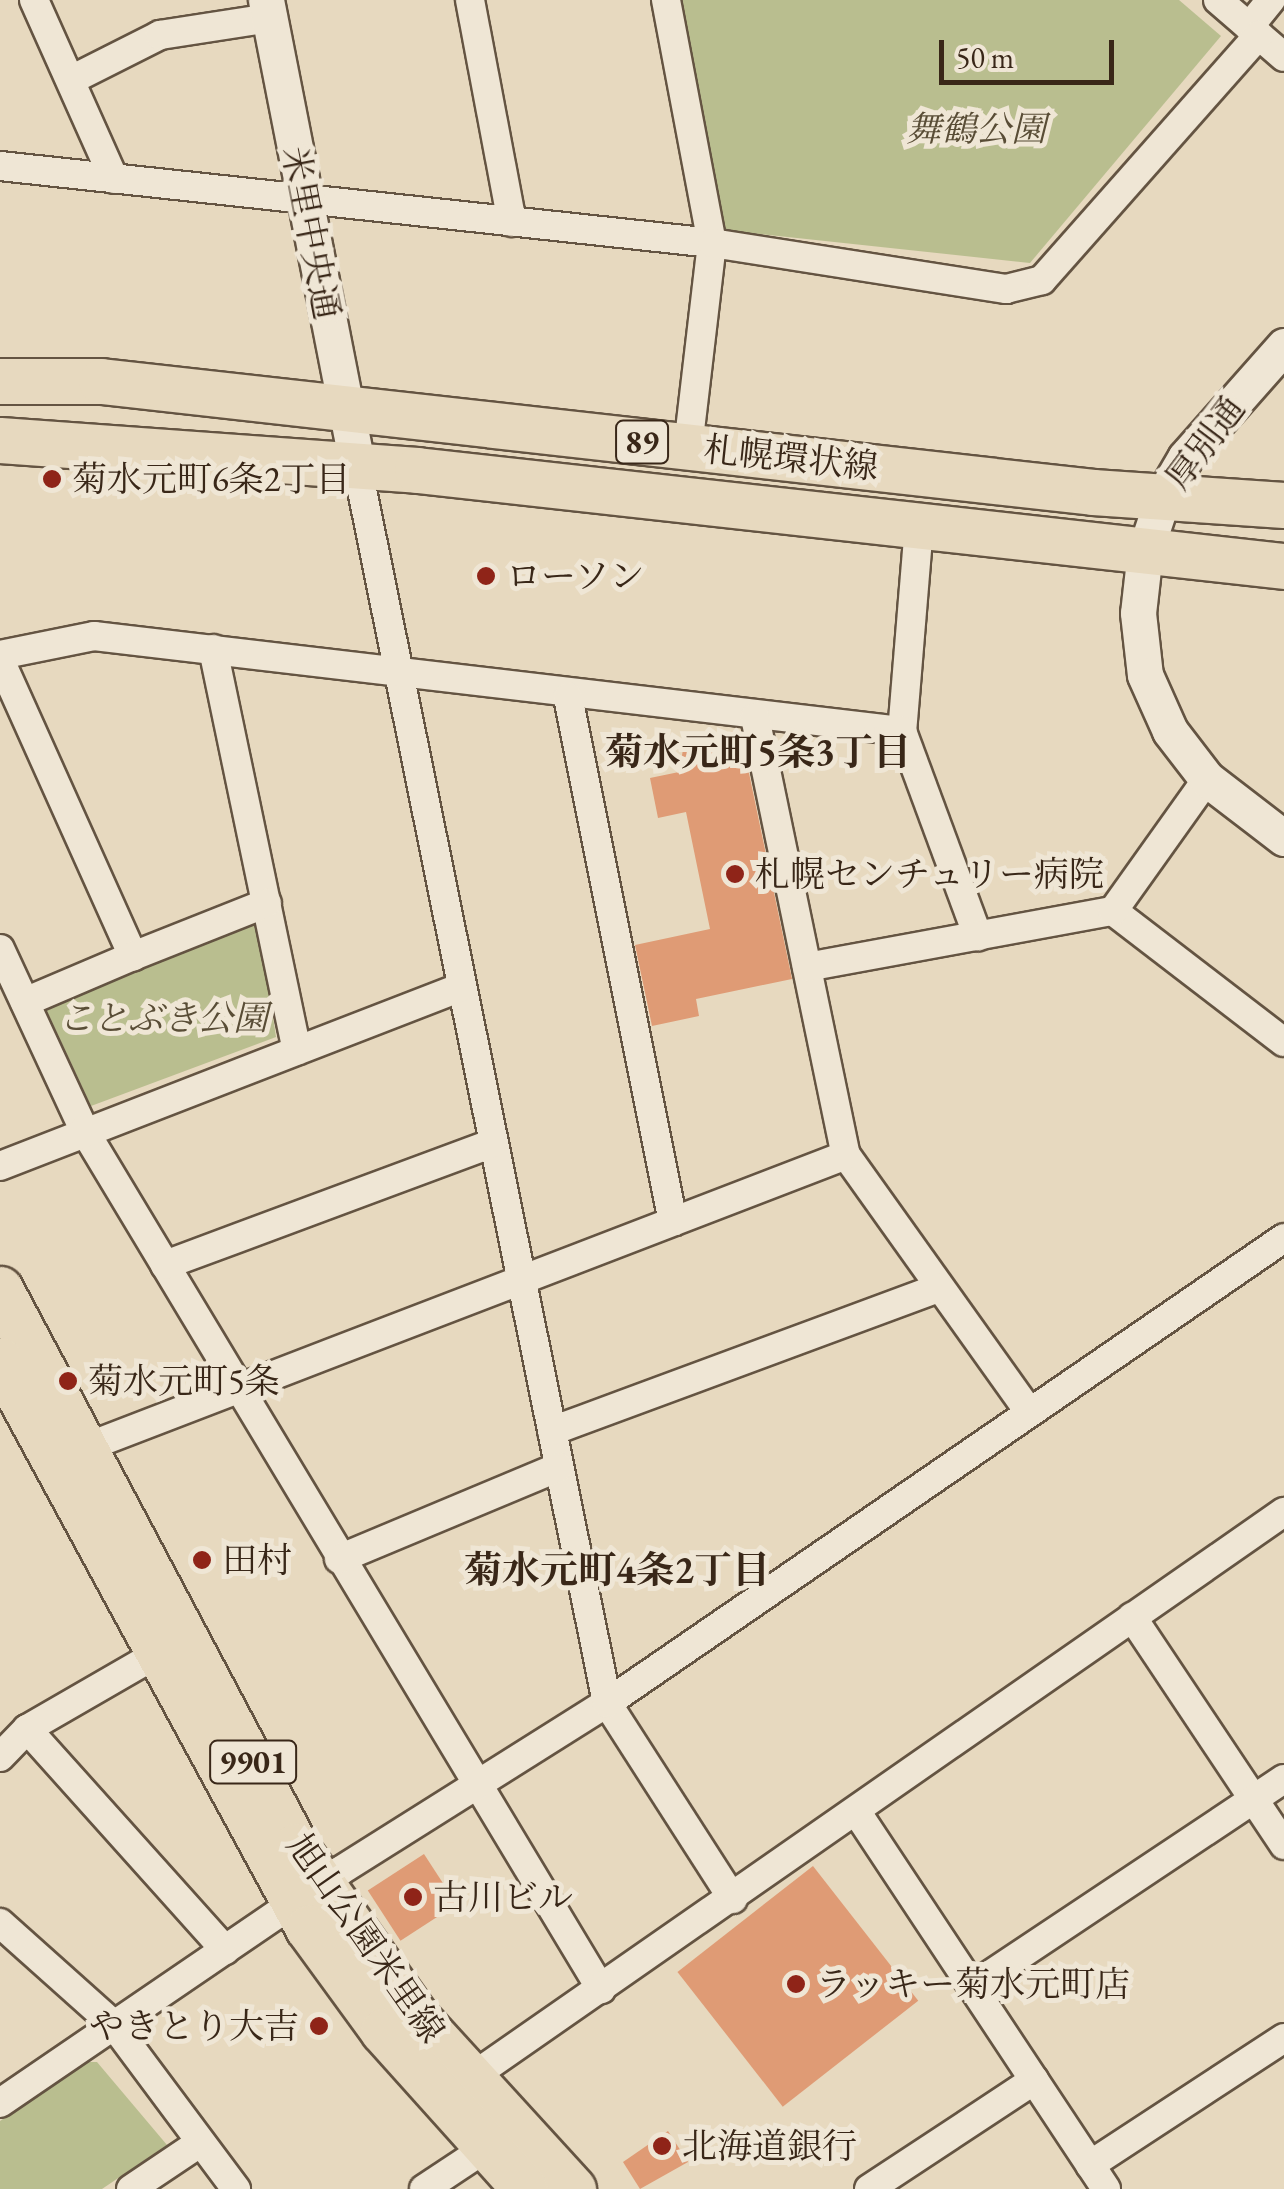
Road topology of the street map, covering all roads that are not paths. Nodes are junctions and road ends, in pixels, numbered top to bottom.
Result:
1 (34, 0) edge
2 (470, 0) edge
3 (666, 0) edge
4 (1218, 0) edge
5 (1271, 0) edge
6 (268, 9) edge
7 (1254, 31) junction
8 (1284, 56) edge
9 (71, 80) junction
10 (0, 166) edge
11 (114, 178) junction
12 (304, 198) junction
13 (512, 222) junction
14 (712, 242) junction
15 (1284, 346) edge
16 (0, 380) edge
17 (344, 409) junction
18 (0, 440) edge
19 (688, 446) junction
20 (357, 464) junction
21 (1164, 494) junction
22 (1284, 505) edge
23 (919, 526) junction
24 (1145, 551) junction
25 (1284, 566) edge
26 (213, 649) junction
27 (0, 658) edge
28 (397, 669) junction
29 (568, 697) junction
30 (755, 717) junction
31 (902, 731) junction
32 (1207, 779) junction
33 (1284, 838) edge
34 (266, 904) junction
35 (1113, 911) junction
36 (978, 936) junction
37 (0, 949) edge
38 (133, 956) junction
39 (807, 967) junction
40 (462, 988) junction
41 (25, 1002) junction
42 (1284, 1042) edge
43 (297, 1050) junction
44 (84, 1130) junction
45 (494, 1143) junction
46 (846, 1155) junction
47 (0, 1166) edge
48 (674, 1222) junction
49 (1284, 1238) edge
50 (165, 1266) junction
51 (522, 1281) junction
52 (939, 1288) junction
53 (0, 1289) edge
54 (0, 1360) edge
55 (238, 1388) junction
56 (1028, 1412) junction
57 (552, 1431) junction
58 (87, 1446) junction
59 (559, 1466) junction
60 (1284, 1512) edge
61 (339, 1559) junction
62 (1132, 1617) junction
63 (158, 1654) junction
64 (607, 1703) junction
65 (28, 1729) junction
66 (0, 1757) edge
67 (1284, 1779) edge
68 (473, 1784) junction
69 (1253, 1799) junction
70 (856, 1811) junction
71 (1284, 1845) edge
72 (309, 1894) junction
73 (733, 1899) junction
74 (0, 1922) edge
75 (225, 1950) junction
76 (972, 1987) junction
77 (601, 1989) junction
78 (113, 2024) junction
79 (1284, 2038) edge
80 (469, 2079) junction
81 (1034, 2080) junction
82 (0, 2103) edge
83 (198, 2144) junction
84 (486, 2148) junction
85 (1098, 2177) edge
86 (877, 2187) edge
87 (132, 2189) edge
88 (236, 2189) edge
89 (424, 2189) edge
90 (525, 2189) edge
91 (573, 2189) edge

1 - 9 street
2 - 13 street
3 - 14 street
4 - 7 street
5 - 7 street
6 - 9 street
6 - 12 street, 米里中央通
7 - 8 street
7 - 14 street
9 - 11 street
10 - 11 street
11 - 12 street
12 - 13 street
12 - 17 street, 米里中央通
13 - 14 street
14 - 19 street
15 - 21 street, 厚別通
16 - 17 main road, 札幌環状線 / 89
17 - 19 main road, 札幌環状線 / 89
17 - 20 street, 米里中央通
18 - 20 main road, 札幌環状線 / 89
19 - 21 main road, 札幌環状線 / 89
20 - 23 main road, 札幌環状線 / 89
20 - 28 street
21 - 22 main road, 札幌環状線 / 89
21 - 24 street, 厚別通
23 - 24 main road, 札幌環状線 / 89
23 - 31 street
24 - 25 main road, 札幌環状線 / 89
24 - 32 street, 厚別通
26 - 27 street
26 - 28 street
26 - 34 street
27 - 38 street
28 - 29 street
28 - 40 street
29 - 30 street
29 - 48 street
30 - 31 street
30 - 39 street
31 - 36 street
32 - 33 street, 厚別通
32 - 35 street
34 - 38 street
34 - 43 street
35 - 36 street
35 - 42 street
36 - 39 street
37 - 41 street
38 - 41 street
39 - 46 street
40 - 43 street
40 - 45 street
41 - 44 street
43 - 44 street
44 - 47 street
44 - 50 street
45 - 50 street
45 - 51 street
46 - 48 street
46 - 52 street
48 - 51 street
49 - 56 street
50 - 55 street
51 - 55 street
51 - 57 street
52 - 56 street
52 - 57 street
53 - 58 main road, 旭山公園米里線 / 9901
54 - 63 main road, 旭山公園米里線 / 9901
55 - 58 street
55 - 61 street
56 - 64 street
57 - 59 street
58 - 72 main road, 旭山公園米里線 / 9901
59 - 61 street
59 - 64 street
60 - 62 street
61 - 68 street
62 - 69 street
62 - 70 street
63 - 65 street
63 - 72 main road, 旭山公園米里線 / 9901
64 - 68 street
64 - 73 street
65 - 66 street
65 - 75 street
67 - 69 street
68 - 72 street
68 - 77 street
69 - 71 street
69 - 76 street
70 - 73 street
70 - 76 street
72 - 75 street
72 - 80 main road, 旭山公園米里線 / 9901
72 - 84 main road, 旭山公園米里線 / 9901
73 - 77 street
74 - 78 street
75 - 78 street
76 - 81 street
77 - 80 street
78 - 82 street
78 - 83 street
79 - 85 street
80 - 91 main road, 旭山公園米里線 / 9901
81 - 85 street
81 - 86 street
83 - 87 street
83 - 88 street
84 - 89 street
84 - 90 main road, 旭山公園米里線 / 9901

